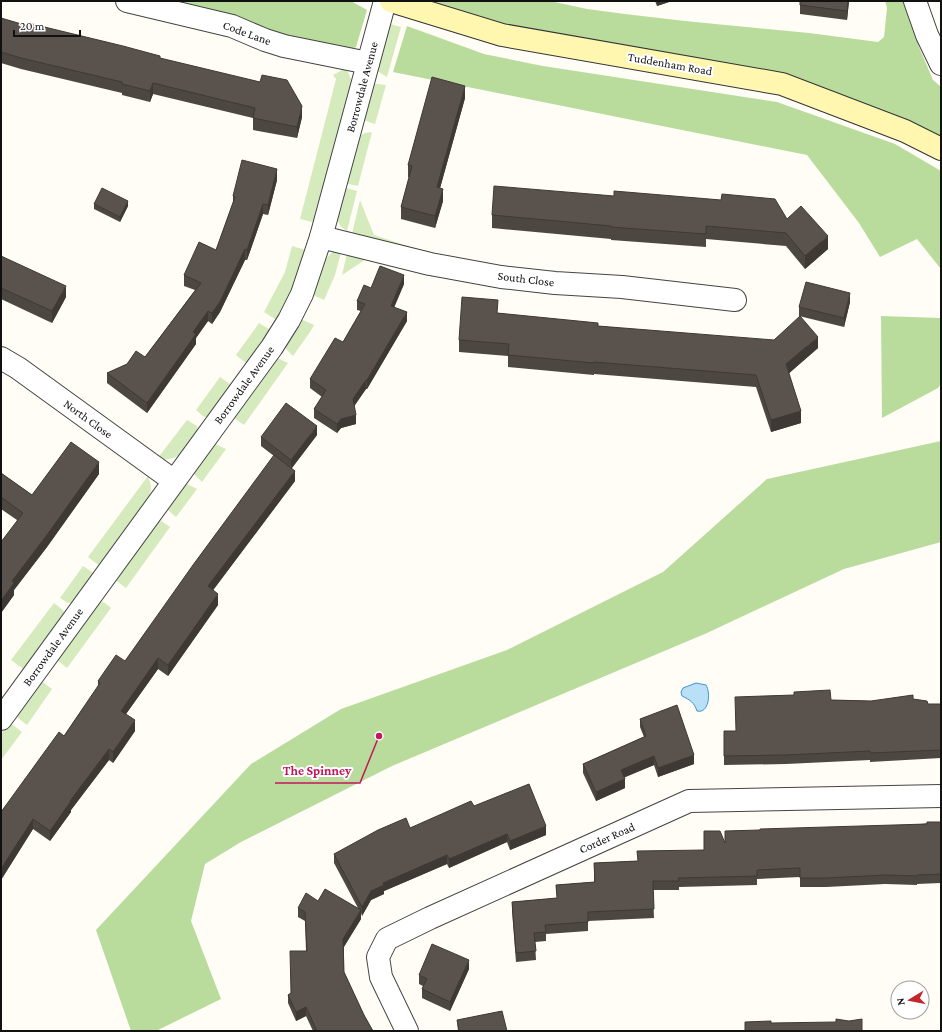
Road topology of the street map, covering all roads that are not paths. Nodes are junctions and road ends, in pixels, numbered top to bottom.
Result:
1 (127, 1) edge
2 (385, 1) edge
3 (391, 1) edge
4 (915, 1) edge
5 (368, 63) junction
6 (941, 64) edge
7 (941, 149) edge
8 (321, 236) junction
9 (735, 300) dead end
10 (1, 358) edge
11 (174, 481) junction
12 (1, 719) edge
13 (941, 796) edge
14 (407, 1031) edge

1 - 5 street, Code Lane
2 - 5 street, Borrowdale Avenue
3 - 7 street, Tuddenham Road
4 - 6 street
5 - 8 street, Borrowdale Avenue
8 - 9 street, South Close
8 - 11 street, Borrowdale Avenue
10 - 11 street, North Close
11 - 12 street, Borrowdale Avenue
13 - 14 street, Corder Road

